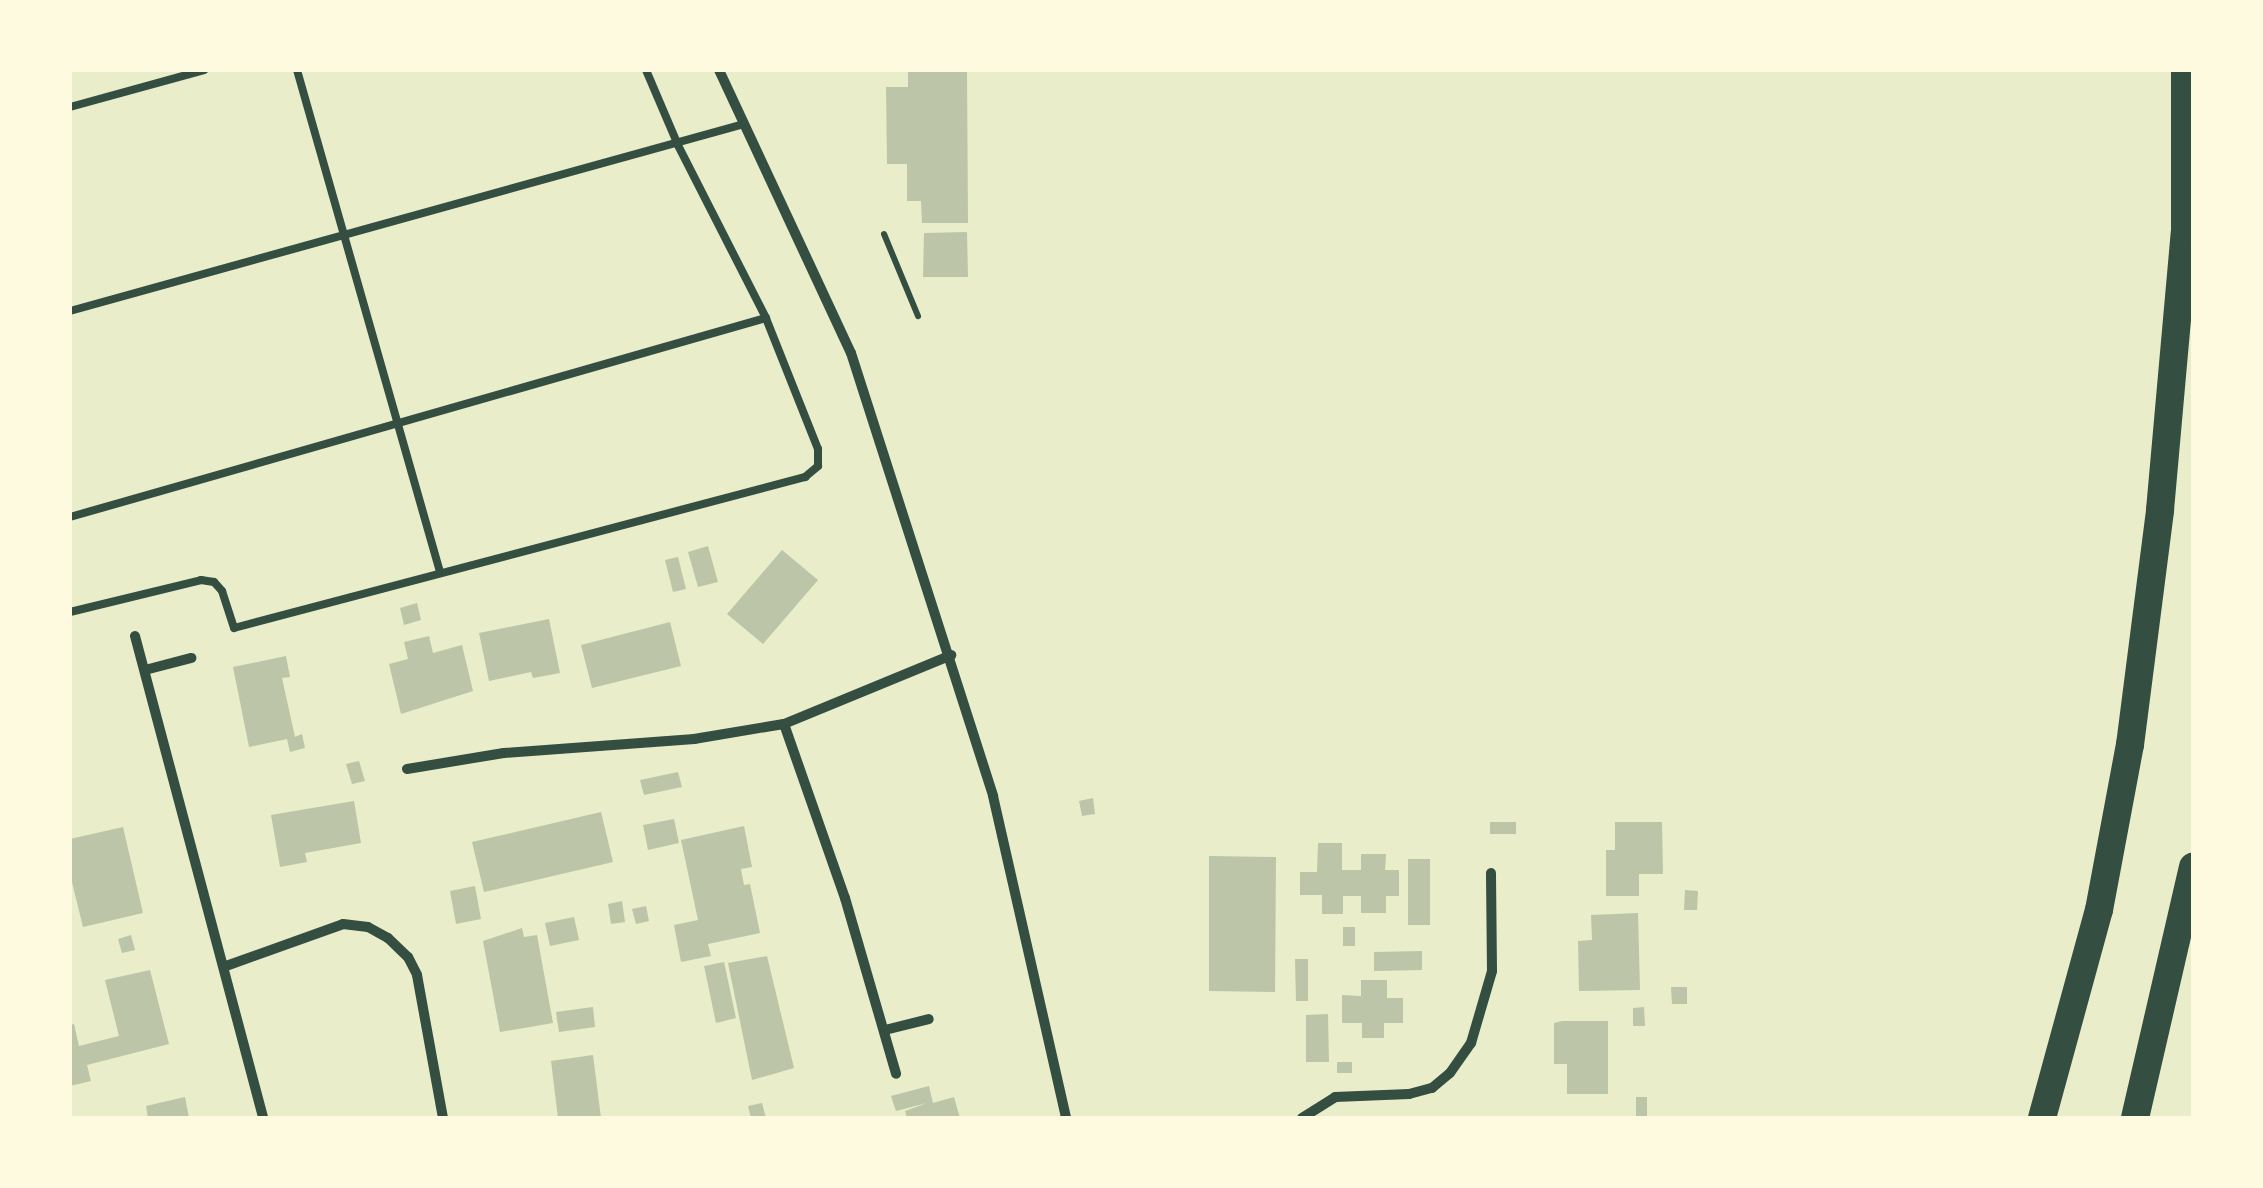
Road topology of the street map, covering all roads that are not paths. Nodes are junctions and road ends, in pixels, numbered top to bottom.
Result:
1 (204, 70) edge
2 (298, 70) edge
3 (646, 70) edge
4 (719, 70) edge
5 (2185, 70) edge
6 (70, 107) edge
7 (744, 124) junction
8 (678, 145) junction
9 (344, 232) junction
10 (70, 311) edge
11 (766, 318) junction
12 (397, 423) junction
13 (70, 517) edge
14 (440, 572) junction
15 (70, 612) edge
16 (135, 636) dead end
17 (950, 654) junction
18 (192, 658) dead end
19 (145, 670) junction
20 (784, 724) junction
21 (408, 769) dead end
22 (2193, 867) edge
23 (1491, 873) dead end
24 (226, 966) junction
25 (929, 1019) dead end
26 (885, 1030) junction
27 (896, 1074) dead end
28 (263, 1118) edge
29 (444, 1118) edge
30 (1066, 1118) edge
31 (1302, 1118) edge
32 (2042, 1118) edge
33 (2135, 1118) edge

1 - 6 lane
2 - 9 lane
3 - 8 lane
4 - 7 street
5 - 32 highway
7 - 8 lane
7 - 17 street
8 - 9 lane
8 - 11 lane
9 - 10 lane
9 - 12 lane
11 - 12 lane
11 - 14 lane
12 - 13 lane
12 - 14 lane
14 - 15 lane
16 - 19 street
17 - 20 street
17 - 30 street
18 - 19 street
19 - 24 street
20 - 21 street
20 - 26 street
22 - 33 highway
23 - 31 street
24 - 28 street
24 - 29 street
25 - 26 street
26 - 27 street

